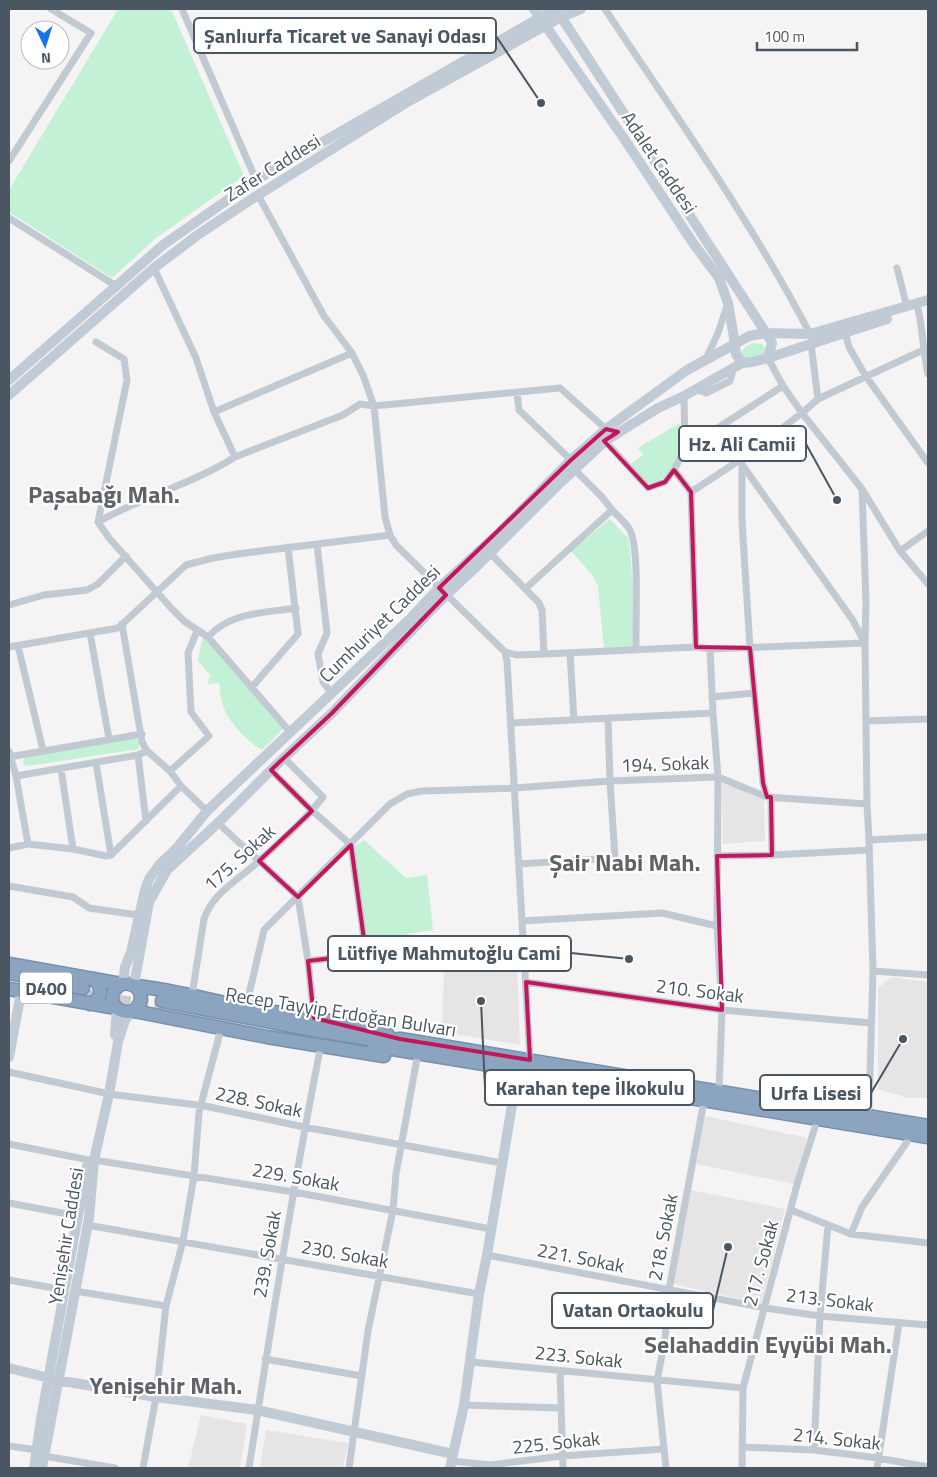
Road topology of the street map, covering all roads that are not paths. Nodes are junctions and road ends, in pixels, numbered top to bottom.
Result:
1 (51, 9) edge
2 (182, 9) edge
3 (581, 9) edge
4 (605, 9) edge
5 (557, 12) edge
6 (540, 17) edge
7 (9, 161) edge
8 (256, 180) junction
9 (258, 195) junction
10 (9, 218) edge
11 (154, 268) junction
12 (897, 268) dead end
13 (116, 286) junction
14 (928, 300) edge
15 (728, 304) junction
16 (907, 307) junction
17 (923, 307) edge
18 (766, 332) junction
19 (845, 332) junction
20 (810, 339) junction
21 (96, 342) dead end
22 (735, 344) junction
23 (923, 350) junction
24 (352, 354) junction
25 (768, 358) junction
26 (706, 361) junction
27 (738, 365) junction
28 (928, 374) edge
29 (866, 375) junction
30 (9, 380) edge
31 (783, 386) junction
32 (517, 392) junction
33 (9, 395) edge
34 (684, 396) junction
35 (818, 399) junction
36 (374, 406) junction
37 (214, 412) junction
38 (802, 413) junction
39 (606, 429) junction
40 (618, 432) junction
41 (605, 442) junction
42 (685, 449) junction
43 (235, 457) junction
44 (742, 463) junction
45 (928, 463) edge
46 (572, 465) junction
47 (674, 470) junction
48 (862, 488) junction
49 (691, 492) junction
50 (612, 510) junction
51 (98, 522) junction
52 (928, 531) edge
53 (390, 535) junction
54 (317, 544) junction
55 (288, 547) junction
56 (900, 551) junction
57 (490, 553) junction
58 (126, 556) junction
59 (928, 584) edge
60 (525, 589) junction
61 (156, 591) junction
62 (442, 591) junction
63 (9, 606) edge
64 (296, 608) junction
65 (122, 624) junction
66 (197, 631) junction
67 (90, 633) junction
68 (208, 637) junction
69 (865, 643) junction
70 (18, 646) junction
71 (9, 647) edge
72 (696, 648) junction
73 (750, 648) junction
74 (710, 649) junction
75 (636, 650) junction
76 (505, 652) junction
77 (570, 653) junction
78 (544, 654) junction
79 (252, 687) junction
80 (332, 694) junction
81 (754, 694) junction
82 (712, 697) junction
83 (713, 713) junction
84 (608, 719) junction
85 (928, 719) edge
86 (574, 720) junction
87 (866, 721) junction
88 (511, 723) junction
89 (291, 733) junction
90 (142, 734) junction
91 (109, 739) junction
92 (43, 750) junction
93 (147, 751) junction
94 (138, 755) junction
95 (9, 756) edge
96 (284, 758) junction
97 (96, 763) junction
98 (61, 769) junction
99 (271, 770) junction
100 (170, 772) junction
101 (16, 776) junction
102 (718, 777) junction
103 (610, 781) junction
104 (182, 786) junction
105 (514, 788) junction
106 (769, 797) junction
107 (867, 804) junction
108 (312, 810) junction
109 (207, 812) junction
110 (146, 820) junction
111 (218, 823) junction
112 (928, 837) edge
113 (869, 840) junction
114 (28, 844) junction
115 (351, 845) junction
116 (9, 848) edge
117 (73, 849) junction
118 (870, 850) junction
119 (111, 855) junction
120 (772, 855) junction
121 (717, 856) junction
122 (259, 861) junction
123 (518, 864) junction
124 (9, 886) edge
125 (298, 897) junction
126 (138, 915) junction
127 (522, 921) junction
128 (717, 926) junction
129 (308, 961) junction
130 (9, 964) edge
131 (873, 971) junction
132 (9, 973) edge
133 (928, 976) edge
134 (95, 979) junction
135 (9, 982) edge
136 (526, 982) junction
137 (128, 985) junction
138 (15, 990) edge
139 (170, 990) junction
140 (192, 995) junction
141 (85, 996) junction
142 (246, 1007) junction
143 (117, 1008) junction
144 (161, 1008) junction
145 (722, 1010) junction
146 (133, 1011) junction
147 (314, 1018) junction
148 (871, 1022) junction
149 (221, 1029) junction
150 (400, 1039) junction
151 (321, 1045) junction
152 (418, 1053) junction
153 (9, 1057) edge
154 (530, 1060) junction
155 (518, 1069) junction
156 (9, 1072) edge
157 (725, 1092) junction
158 (107, 1093) junction
159 (704, 1101) junction
160 (201, 1105) junction
161 (734, 1106) junction
162 (870, 1108) junction
163 (928, 1118) edge
164 (928, 1126) edge
165 (304, 1127) junction
166 (815, 1127) junction
167 (928, 1137) edge
168 (907, 1142) junction
169 (9, 1144) edge
170 (402, 1144) junction
171 (928, 1146) edge
172 (91, 1160) junction
173 (502, 1163) junction
174 (194, 1176) junction
175 (294, 1192) junction
176 (9, 1203) edge
177 (394, 1210) junction
178 (790, 1210) junction
179 (78, 1216) junction
180 (88, 1225) junction
181 (828, 1225) junction
182 (491, 1229) junction
183 (851, 1234) junction
184 (183, 1242) junction
185 (928, 1243) edge
186 (487, 1255) junction
187 (282, 1259) junction
188 (380, 1276) junction
189 (9, 1280) edge
190 (669, 1290) junction
191 (70, 1291) junction
192 (479, 1294) junction
193 (166, 1306) junction
194 (765, 1308) junction
195 (820, 1316) junction
196 (899, 1323) junction
197 (928, 1325) edge
198 (265, 1359) junction
199 (471, 1362) junction
200 (9, 1368) edge
201 (560, 1371) junction
202 (362, 1376) junction
203 (53, 1379) junction
204 (657, 1381) junction
205 (743, 1388) junction
206 (156, 1398) junction
207 (464, 1405) junction
208 (560, 1408) junction
209 (258, 1410) junction
210 (354, 1431) junction
211 (9, 1446) edge
212 (742, 1447) junction
213 (664, 1449) junction
214 (814, 1450) junction
215 (41, 1453) junction
216 (562, 1456) junction
217 (878, 1458) junction
218 (451, 1461) edge
219 (928, 1467) edge
220 (34, 1468) edge
221 (42, 1468) edge
222 (115, 1468) edge
223 (143, 1468) edge
224 (248, 1468) edge
225 (348, 1468) edge
226 (563, 1468) edge
227 (666, 1468) edge
228 (742, 1468) edge
229 (876, 1468) edge

1 - 7 street
2 - 8 street
3 - 5 main road, Zafer Caddesi
4 - 20 street
5 - 6 main road, Zafer Caddesi
5 - 18 main road, Adalet Caddesi
6 - 8 main road, Zafer Caddesi
6 - 9 main road, Zafer Caddesi
6 - 15 main road, Adalet Caddesi
8 - 13 main road, Zafer Caddesi
9 - 11 main road, Zafer Caddesi
9 - 24 street
10 - 13 street
11 - 33 main road, Zafer Caddesi
11 - 37 street
12 - 16 street
13 - 30 main road, Zafer Caddesi
14 - 16 main road
15 - 22 main road, Adalet Caddesi
15 - 26 street
16 - 20 main road
17 - 19 main road
17 - 23 street
18 - 20 main road
18 - 22 main road, Cumhuriyet Caddesi
18 - 25 main road
19 - 20 main road
19 - 29 street
20 - 25 main road
20 - 35 street
21 - 51 street
22 - 26 main road, Cumhuriyet Caddesi
22 - 27 main road, Adalet Caddesi
23 - 28 street
23 - 29 street
24 - 36 street
24 - 37 street
25 - 27 main road, Cumhuriyet Caddesi
25 - 31 street
26 - 39 main road, Cumhuriyet Caddesi
27 - 34 main road, Cumhuriyet Caddesi
29 - 35 street
29 - 45 street
31 - 38 street
31 - 42 street
32 - 36 street
32 - 39 street
32 - 46 street
34 - 40 main road, Cumhuriyet Caddesi
34 - 42 street
35 - 38 street
36 - 43 street
36 - 53 street
37 - 43 street
38 - 44 street
38 - 48 street
39 - 40 street
39 - 46 main road, Cumhuriyet Caddesi
40 - 41 main road, Cumhuriyet Caddesi
41 - 46 main road, Cumhuriyet Caddesi
41 - 47 street
42 - 47 street
43 - 51 street
44 - 49 street
44 - 69 street
44 - 73 street
46 - 50 street
46 - 57 main road, Cumhuriyet Caddesi
46 - 62 main road, Cumhuriyet Caddesi
47 - 49 street
48 - 56 street
48 - 69 street
49 - 72 street
50 - 60 street
50 - 75 street
51 - 58 street
52 - 56 street
53 - 54 street
53 - 62 street
54 - 55 street
54 - 80 street
55 - 61 street
55 - 64 street
56 - 59 street
57 - 60 street
57 - 62 main road, Cumhuriyet Caddesi
58 - 61 street
58 - 63 street
60 - 78 street
61 - 65 street
61 - 66 street
62 - 76 street
62 - 80 main road, Cumhuriyet Caddesi
62 - 96 main road, Cumhuriyet Caddesi
64 - 68 street
64 - 79 street
65 - 67 street
65 - 90 street
66 - 68 street
66 - 100 street
67 - 70 street
67 - 91 street
68 - 79 street
69 - 73 street
69 - 87 street
70 - 71 street
70 - 92 street
72 - 74 street
72 - 75 street
73 - 74 street
73 - 81 street
74 - 82 street
75 - 77 street
76 - 78 street
76 - 88 street
77 - 78 street
77 - 86 street
79 - 89 street
80 - 89 main road, Cumhuriyet Caddesi
81 - 82 street
81 - 106 street
82 - 83 street
83 - 84 street
83 - 102 street
84 - 86 street
84 - 103 street
85 - 87 street
86 - 88 street
87 - 107 street
88 - 105 street
89 - 109 main road, Cumhuriyet Caddesi
90 - 91 street
90 - 93 street
91 - 92 street
92 - 95 street
93 - 94 street
93 - 100 street
94 - 97 street
94 - 110 street
95 - 101 street
96 - 99 main road, Cumhuriyet Caddesi
96 - 108 street
97 - 98 street
97 - 119 street
98 - 101 street
98 - 117 street
99 - 108 street
99 - 111 main road, Cumhuriyet Caddesi
100 - 104 street
101 - 114 street
102 - 103 street, 194. Sokak
102 - 106 street, 194. Sokak
102 - 121 street
103 - 105 street, 194. Sokak
103 - 123 street
104 - 109 street
104 - 110 street
105 - 115 street, 194. Sokak
105 - 123 street
106 - 107 street, 194. Sokak
106 - 120 street
107 - 113 street
108 - 115 street
108 - 122 street, 175. Sokak
109 - 126 main road, Cumhuriyet Caddesi
110 - 119 street
111 - 122 street
111 - 137 main road, Cumhuriyet Caddesi
112 - 113 street
113 - 118 street
114 - 116 street
114 - 117 street
115 - 125 street, 194. Sokak
115 - 129 street
117 - 119 street
118 - 120 street
118 - 131 street
120 - 121 street
121 - 128 street
122 - 125 street
122 - 140 street, 175. Sokak
123 - 127 street
124 - 126 street
125 - 129 street
125 - 142 street, 194. Sokak
126 - 137 main road, Cumhuriyet Caddesi
127 - 128 street
127 - 136 street
128 - 145 street
129 - 147 street
130 - 134 highway
131 - 133 street
131 - 148 street
132 - 141 highway, D400
134 - 137 highway
134 - 141 highway
135 - 141 highway, D400
136 - 145 street, 210. Sokak
136 - 154 street
137 - 139 highway
137 - 143 highway
137 - 146 highway
138 - 141 highway
138 - 153 main road
139 - 140 highway
139 - 144 highway
140 - 142 highway
141 - 143 highway
142 - 147 highway
143 - 146 highway
143 - 158 main road, Yenişehir Caddesi
144 - 146 highway
144 - 149 highway
144 - 150 highway, Recep Tayyip Erdoğan Bulvarı
144 - 152 highway, Recep Tayyip Erdoğan Bulvarı
145 - 148 street, 210. Sokak
145 - 157 street
146 - 158 main road, Yenişehir Caddesi
147 - 150 highway
148 - 162 street
149 - 151 highway
149 - 160 street
150 - 154 highway, Recep Tayyip Erdoğan Bulvarı
151 - 152 highway
151 - 165 street, 239. Sokak
152 - 155 highway, Recep Tayyip Erdoğan Bulvarı
152 - 170 street
154 - 157 highway, Recep Tayyip Erdoğan Bulvarı
155 - 159 highway, Recep Tayyip Erdoğan Bulvarı
155 - 173 main road
156 - 158 street, 228. Sokak
157 - 162 highway
157 - 164 highway, Recep Tayyip Erdoğan Bulvarı
158 - 160 street, 228. Sokak
158 - 172 main road, Yenişehir Caddesi
159 - 161 highway, Recep Tayyip Erdoğan Bulvarı
159 - 190 street, 218. Sokak
160 - 165 street, 228. Sokak
160 - 174 street
161 - 166 highway
161 - 167 highway, Recep Tayyip Erdoğan Bulvarı
162 - 163 highway
165 - 170 street, 228. Sokak
165 - 175 street, 239. Sokak
166 - 168 highway
166 - 178 street, 217. Sokak
168 - 171 highway
168 - 183 street
169 - 172 street, 229. Sokak
170 - 173 street, 228. Sokak
170 - 177 street
172 - 174 street, 229. Sokak
172 - 179 main road, Yenişehir Caddesi
172 - 180 main road, Yenişehir Caddesi
173 - 182 main road
174 - 175 street, 229. Sokak
174 - 184 street
175 - 177 street, 229. Sokak
175 - 187 street, 239. Sokak
176 - 179 street
177 - 182 street, 229. Sokak
177 - 188 street
178 - 181 street
178 - 194 street, 217. Sokak
179 - 191 main road, Yenişehir Caddesi
180 - 184 street, 230. Sokak
180 - 191 main road, Yenişehir Caddesi
181 - 183 street
181 - 195 street
182 - 186 main road
183 - 185 street
184 - 187 street, 230. Sokak
184 - 193 street
186 - 190 street, 221. Sokak
186 - 192 main road
187 - 188 street, 230. Sokak
187 - 198 street, 239. Sokak
188 - 192 street, 230. Sokak
188 - 202 street
189 - 191 street
190 - 194 street, 213. Sokak
190 - 204 street, 218. Sokak
191 - 193 street
191 - 203 main road, Yenişehir Caddesi
192 - 199 main road
193 - 206 street
194 - 195 street, 213. Sokak
194 - 205 street, 217. Sokak
195 - 196 street, 213. Sokak
195 - 214 street
196 - 197 street, 213. Sokak
196 - 217 street
198 - 202 street
198 - 209 street, 239. Sokak
199 - 201 street, 223. Sokak
199 - 207 main road
200 - 203 main road
201 - 204 street, 223. Sokak
201 - 208 street
202 - 210 street
203 - 206 main road
203 - 215 main road, Yenişehir Caddesi
204 - 205 street, 223. Sokak
204 - 213 street, 218. Sokak
205 - 212 street, 217. Sokak
206 - 209 main road
206 - 223 street
207 - 208 street
207 - 218 main road
208 - 216 street
209 - 210 main road
209 - 224 street, 239. Sokak
210 - 218 main road
210 - 225 street
211 - 215 street
212 - 214 street, 214. Sokak
212 - 228 street, 217. Sokak
213 - 216 street, 225. Sokak
213 - 227 street, 218. Sokak
214 - 217 street, 214. Sokak
215 - 220 main road, Yenişehir Caddesi
215 - 221 main road, Yenişehir Caddesi
215 - 222 street
216 - 218 street, 225. Sokak
216 - 226 street
217 - 219 street, 214. Sokak
217 - 229 street

